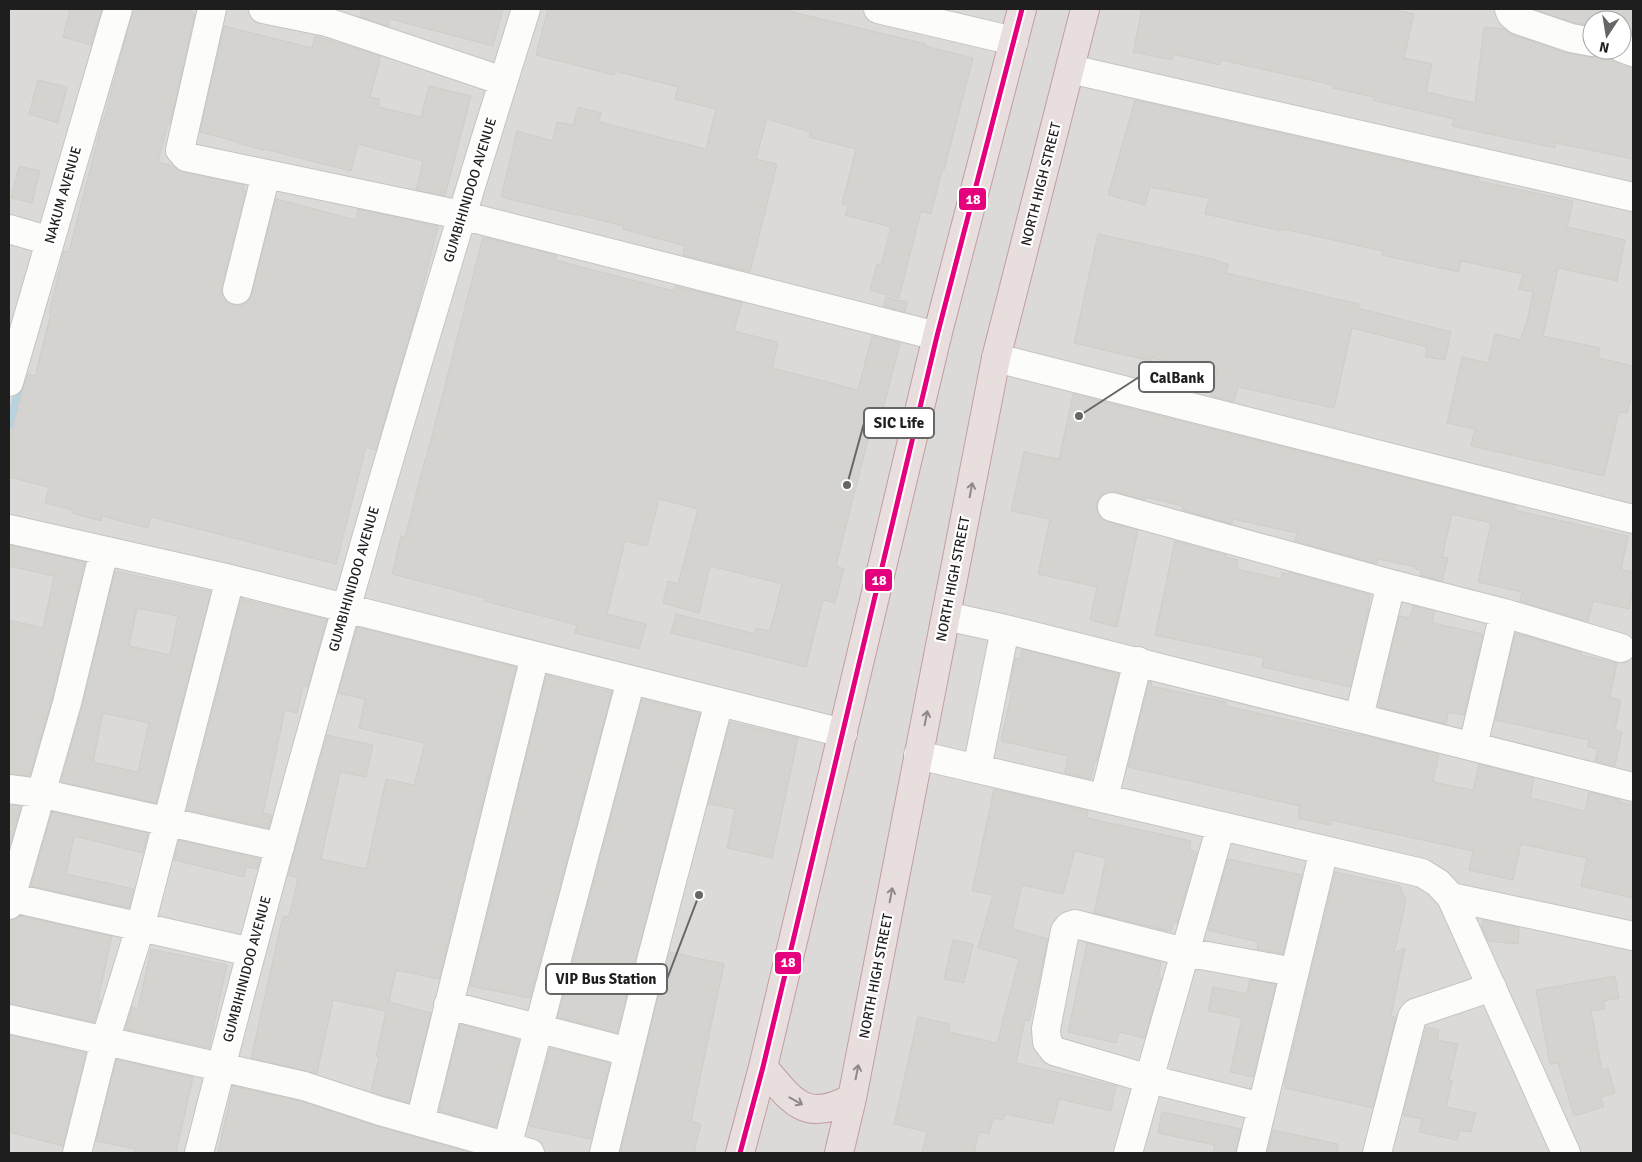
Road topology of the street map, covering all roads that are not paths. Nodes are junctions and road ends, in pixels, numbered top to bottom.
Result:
1 (118, 9) edge
2 (212, 9) edge
3 (263, 9) edge
4 (526, 9) edge
5 (878, 9) edge
6 (1022, 9) edge
7 (1085, 9) edge
8 (1509, 9) edge
9 (1582, 40) edge
10 (1014, 41) junction
11 (1070, 69) junction
12 (503, 81) junction
13 (266, 174) junction
14 (1633, 196) edge
15 (461, 215) junction
16 (9, 229) edge
17 (50, 241) junction
18 (237, 290) dead end
19 (937, 336) junction
20 (996, 358) junction
21 (9, 382) edge
22 (1112, 506) dead end
23 (1633, 520) edge
24 (9, 529) edge
25 (104, 551) junction
26 (230, 580) junction
27 (1391, 584) junction
28 (345, 608) junction
29 (1504, 612) junction
30 (946, 616) junction
31 (1006, 628) junction
32 (1621, 648) dead end
33 (536, 656) junction
34 (1138, 661) junction
35 (631, 680) junction
36 (719, 702) junction
37 (1359, 717) junction
38 (843, 733) junction
39 (1473, 746) junction
40 (918, 756) junction
41 (977, 769) junction
42 (1633, 787) edge
43 (9, 789) edge
44 (40, 793) junction
45 (1104, 798) junction
46 (168, 821) junction
47 (1221, 826) junction
48 (280, 847) junction
49 (1324, 850) junction
50 (1451, 897) junction
51 (9, 900) edge
52 (140, 928) junction
53 (1633, 936) edge
54 (251, 952) junction
55 (1186, 952) junction
56 (1294, 972) junction
57 (1492, 987) junction
58 (448, 1005) junction
59 (9, 1019) edge
60 (538, 1028) junction
61 (105, 1041) junction
62 (629, 1052) junction
63 (763, 1066) junction
64 (222, 1067) junction
65 (1150, 1079) junction
66 (852, 1098) junction
67 (1262, 1107) junction
68 (420, 1122) junction
69 (519, 1150) edge
70 (78, 1153) edge
71 (200, 1153) edge
72 (604, 1153) edge
73 (740, 1153) edge
74 (839, 1153) edge
75 (1128, 1153) edge
76 (1251, 1153) edge
77 (1377, 1153) edge
78 (1566, 1153) edge

1 - 17 street, NAKUM AVENUE
2 - 13 street
3 - 12 street
4 - 12 street, GUMBIHINIDOO AVENUE
5 - 10 street
6 - 10 highway
7 - 11 highway, NORTH HIGH STREET
8 - 9 street
10 - 19 highway
11 - 14 street
11 - 20 highway, NORTH HIGH STREET
12 - 15 street, GUMBIHINIDOO AVENUE
13 - 15 street
13 - 18 street
15 - 19 street
15 - 28 street, GUMBIHINIDOO AVENUE
16 - 17 street
17 - 21 street, NAKUM AVENUE
19 - 38 highway
20 - 23 street
30 -> 20 highway, NORTH HIGH STREET
22 - 27 street
24 - 25 street
25 - 26 street
25 - 44 street
26 - 28 street
26 - 46 street
27 - 29 street
27 - 37 street
28 - 33 street
28 - 48 street, GUMBIHINIDOO AVENUE
29 - 32 street
29 - 39 street
30 - 31 street
40 -> 30 highway, NORTH HIGH STREET
31 - 34 street
31 - 41 street
33 - 35 street
33 - 58 street
34 - 37 street
34 - 45 street
35 - 36 street
35 - 60 street
36 - 38 street
36 - 62 street
37 - 39 street
38 - 63 highway
39 - 42 street
40 - 41 street
66 -> 40 highway, NORTH HIGH STREET
41 - 45 street
43 - 44 street
44 - 46 street
44 - 51 street
45 - 47 street
46 - 48 street
46 - 52 street
47 - 49 street
47 - 55 street
48 - 54 street, GUMBIHINIDOO AVENUE
49 - 50 street
49 - 56 street
50 - 53 street
50 - 57 street
51 - 52 street
52 - 54 street
52 - 61 street
54 - 64 street, GUMBIHINIDOO AVENUE
55 - 56 street
55 - 65 street
55 - 65 street
56 - 67 street
57 - 77 street
57 - 78 street
58 - 60 street
58 - 68 street
59 - 61 street
60 - 62 street
60 - 69 street
61 - 64 street
61 - 70 street
62 - 72 street
63 -> 66 highway
63 - 73 highway
64 - 68 street
64 - 71 street, GUMBIHINIDOO AVENUE
65 - 67 street
65 - 75 street
66 - 74 highway, NORTH HIGH STREET
67 - 76 street
68 - 69 street

